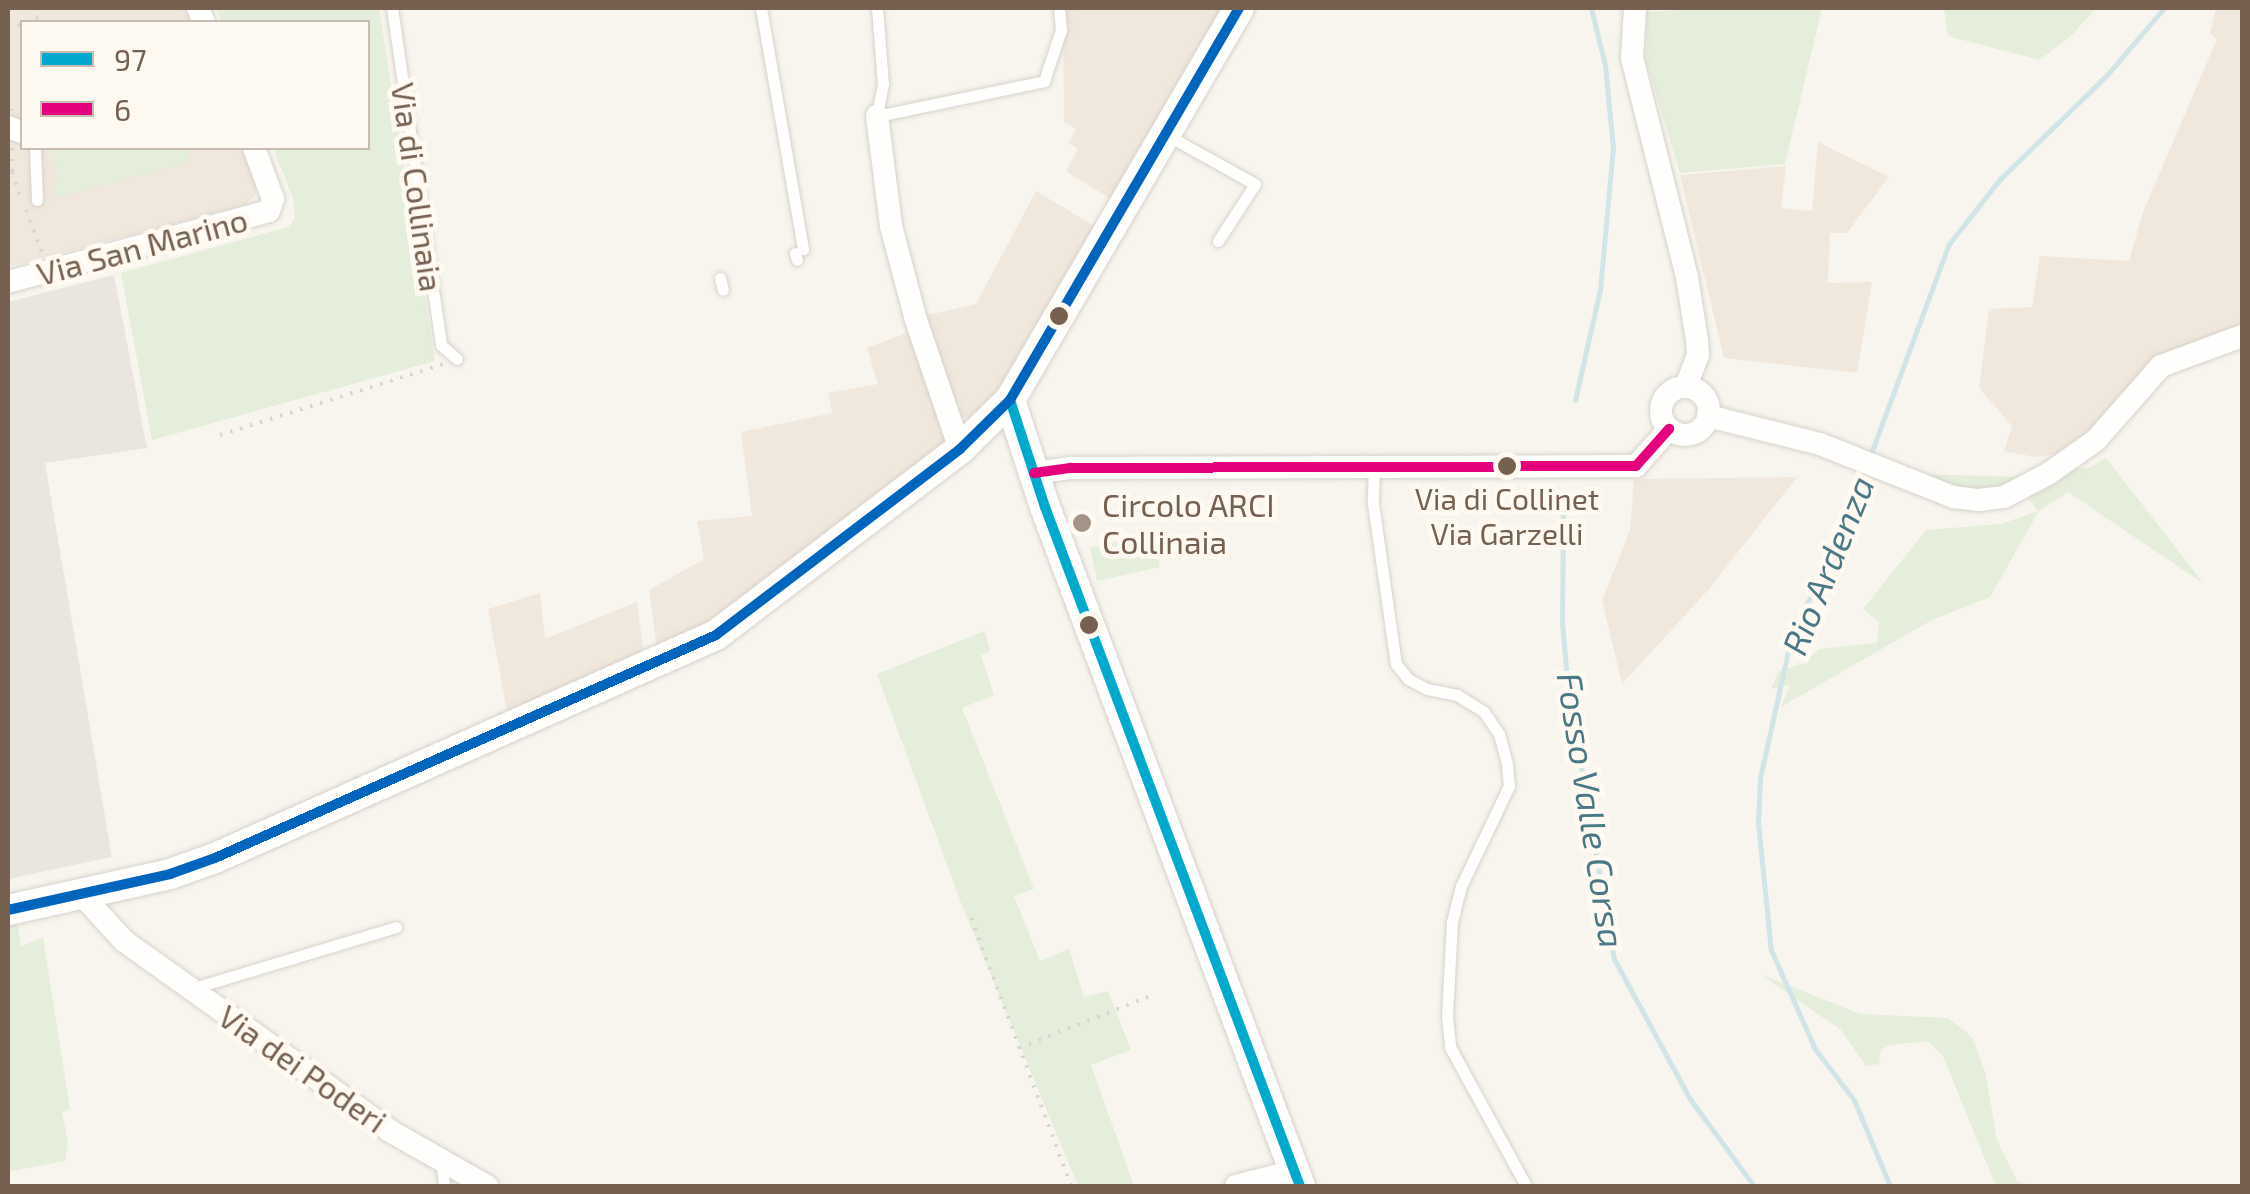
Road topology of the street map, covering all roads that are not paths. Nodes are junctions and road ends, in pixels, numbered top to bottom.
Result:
1 (392, 8) edge
2 (761, 8) edge
3 (877, 8) edge
4 (1059, 8) edge
5 (1239, 8) edge
6 (1635, 8) edge
7 (878, 116) junction
8 (1165, 134) junction
9 (34, 150) edge
10 (255, 150) edge
11 (37, 200) dead end
12 (1218, 241) dead end
13 (798, 254) dead end
14 (8, 282) edge
15 (2242, 336) edge
16 (457, 359) road end
17 (1686, 387) junction
18 (1010, 400) junction
19 (1708, 416) junction
20 (1668, 429) junction
21 (960, 449) junction
22 (1374, 466) junction
23 (1034, 473) junction
24 (118, 887) junction
25 (82, 894) junction
26 (8, 910) edge
27 (396, 927) dead end
28 (136, 953) junction
29 (178, 980) junction
30 (441, 1160) junction
31 (1298, 1179) edge
32 (444, 1186) edge
33 (487, 1186) edge
34 (1236, 1186) edge
35 (1526, 1186) edge

1 - 16 lane, Via di Collinaia
2 - 13 lane
3 - 7 lane
4 - 7 lane
5 - 8 main road
6 - 17 street
7 - 21 street
8 - 12 lane
8 - 18 main road
9 - 11 lane
10 - 14 street, Via San Marino
15 - 19 street
17 - 19 street
17 - 20 street
18 - 21 main road
18 - 23 main road
19 - 20 street
20 - 22 street
21 - 24 main road
22 - 23 street
22 - 35 lane
23 - 31 main road
24 - 25 main road
24 - 28 street
25 - 26 main road
25 - 28 street, Via dei Poderi
27 - 29 lane
28 - 29 street, Via dei Poderi
29 - 30 street, Via dei Poderi
30 - 32 lane
30 - 33 street, Via dei Poderi
31 - 34 street

